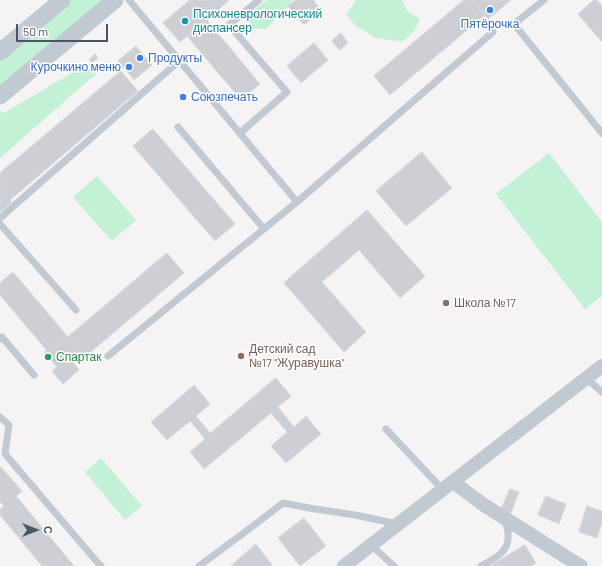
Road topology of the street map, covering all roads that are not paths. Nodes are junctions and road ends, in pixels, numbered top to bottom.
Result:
1 (62, 0) edge
2 (115, 0) edge
3 (129, 0) edge
4 (258, 0) edge
5 (544, 0) edge
6 (493, 32) dead end
7 (4, 46) edge
8 (179, 61) junction
9 (0, 96) edge
10 (178, 127) dead end
11 (240, 133) junction
12 (602, 133) edge
13 (297, 202) junction
14 (0, 218) edge
15 (0, 224) edge
16 (264, 229) junction
17 (76, 310) dead end
18 (0, 339) edge
19 (108, 356) dead end
20 (602, 366) edge
21 (34, 376) dead end
22 (586, 378) junction
23 (602, 392) edge
24 (0, 417) edge
25 (386, 429) dead end
26 (448, 486) junction
27 (504, 518) junction
28 (398, 524) junction
29 (371, 545) junction
30 (101, 566) edge
31 (199, 566) edge
32 (344, 566) edge
33 (394, 566) edge
34 (481, 566) edge
35 (581, 566) edge

1 - 7 street
2 - 9 street
3 - 8 lane
4 - 11 lane
5 - 12 lane
6 - 13 lane
8 - 11 lane
8 - 14 lane
10 - 16 lane
11 - 13 lane
13 - 16 lane
15 - 17 lane
16 - 19 lane
18 - 21 lane
20 - 22 street
22 - 23 lane
22 - 26 street
24 - 30 lane
25 - 26 lane
26 - 27 street
26 - 28 street
27 - 34 lane
27 - 35 street
28 - 29 street
28 - 31 lane
29 - 32 street
29 - 33 lane

